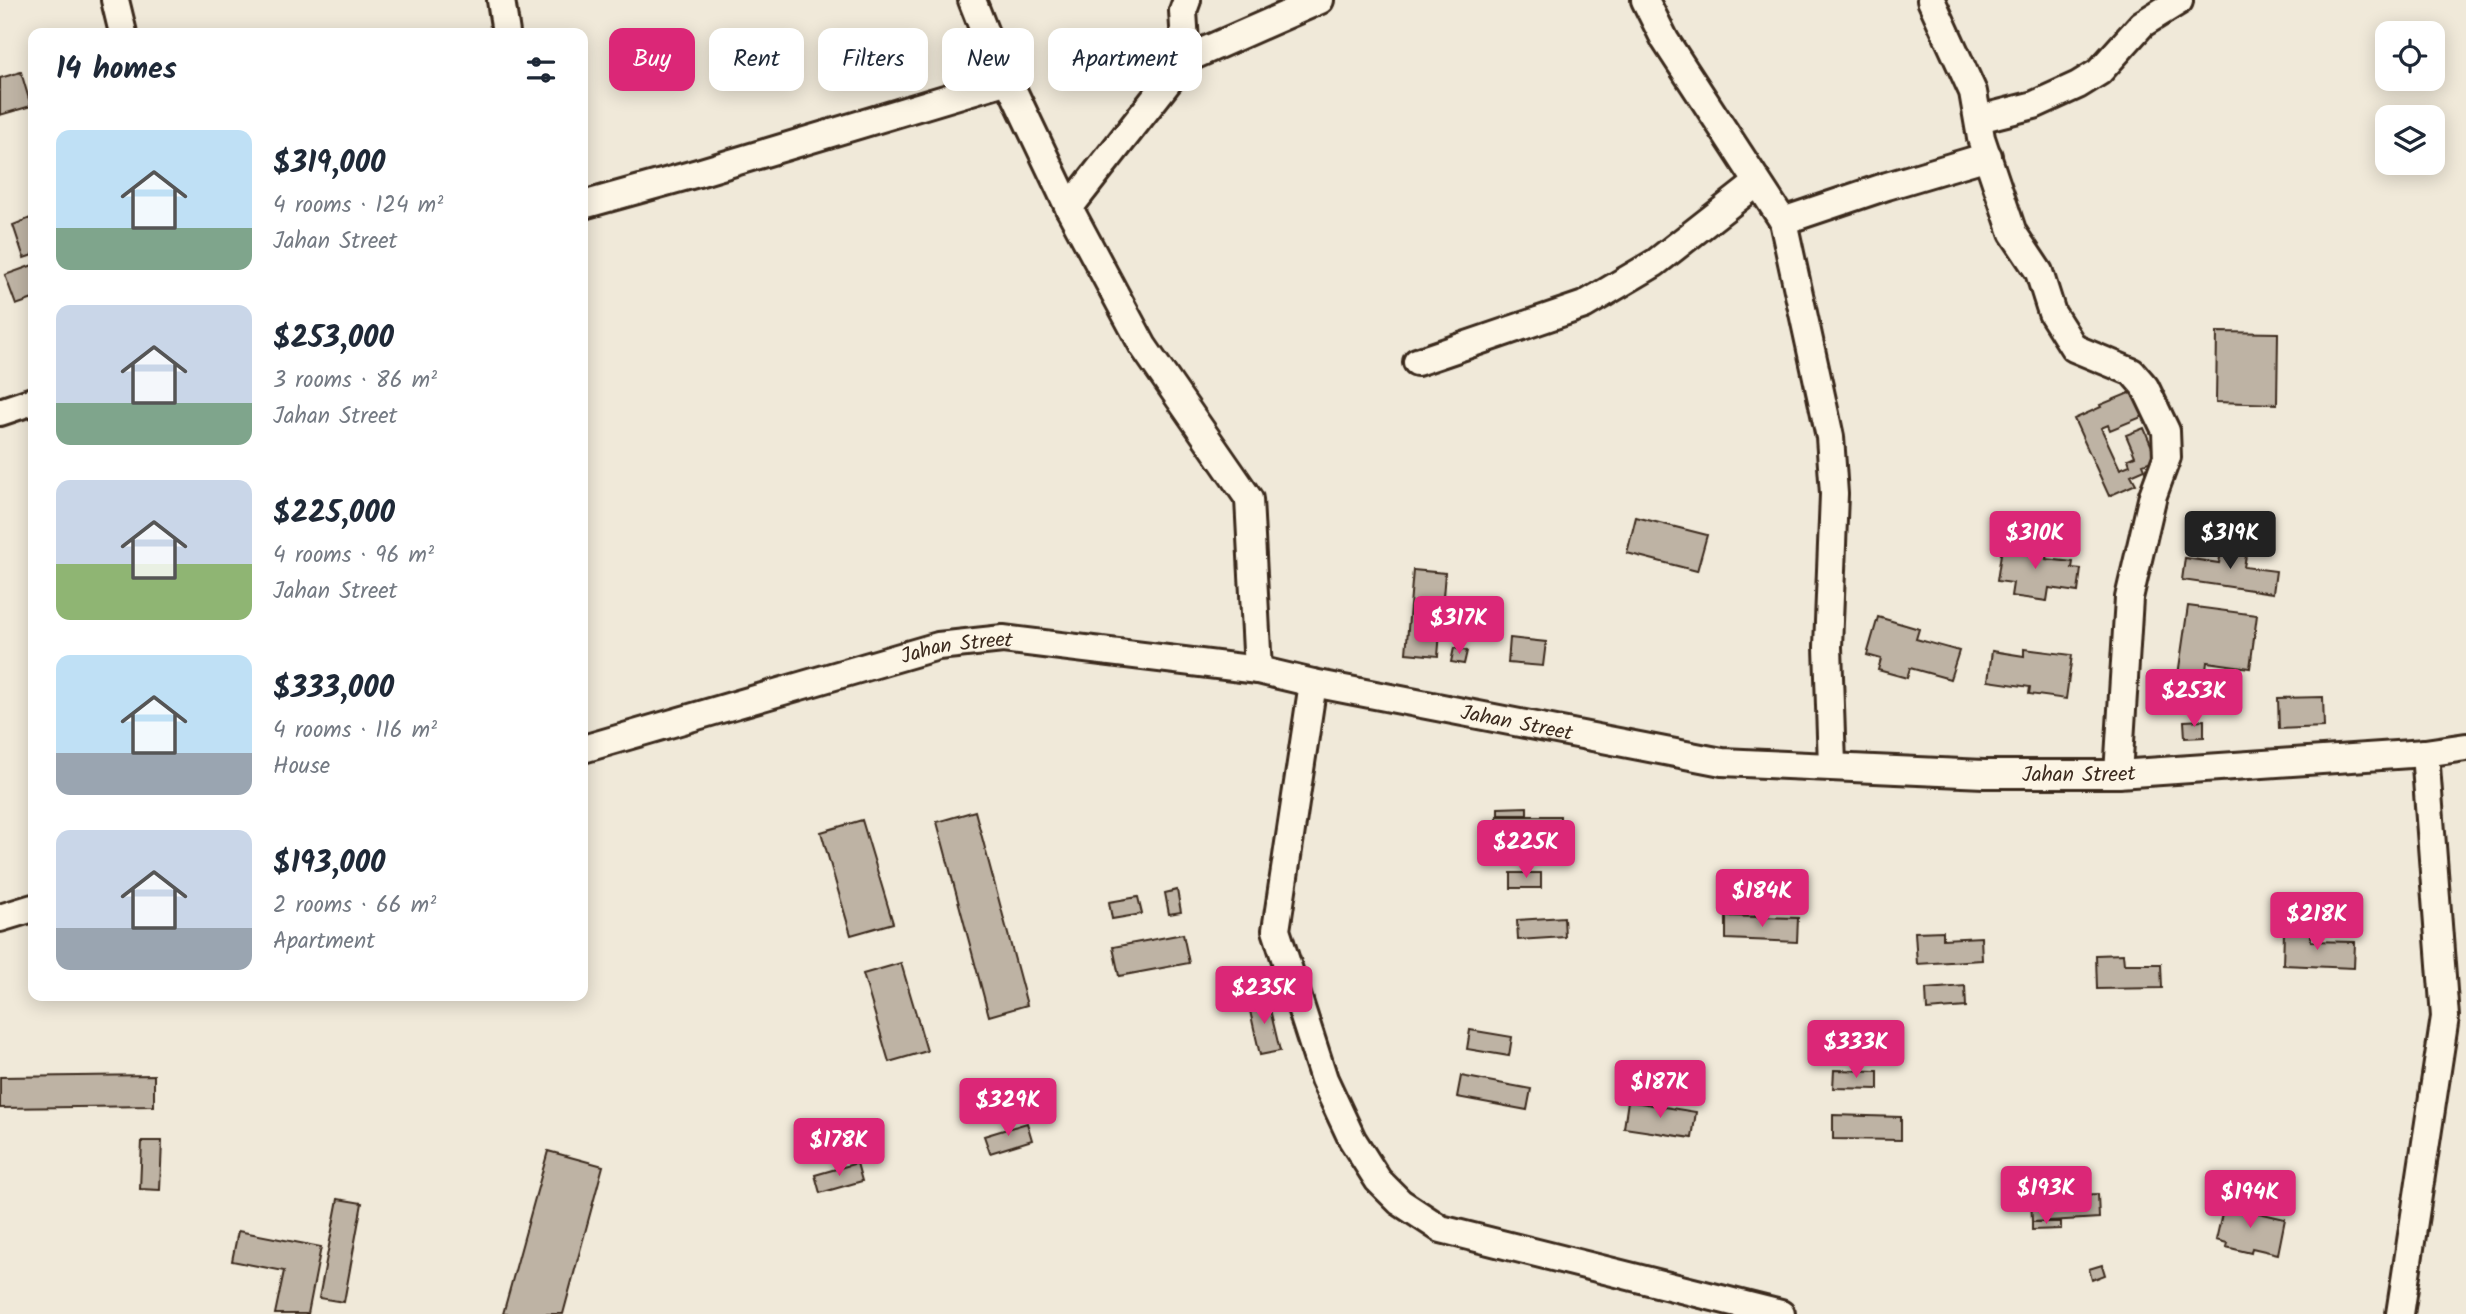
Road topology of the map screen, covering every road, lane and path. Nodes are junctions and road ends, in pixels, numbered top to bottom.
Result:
1 (115, 0) edge
2 (501, 0) edge
3 (972, 0) edge
4 (1187, 0) edge
5 (1320, 0) edge
6 (1645, 0) edge
7 (1931, 0) edge
8 (2179, 1) edge
9 (122, 28) edge
10 (505, 28) edge
11 (983, 28) edge
12 (1184, 28) edge
13 (1202, 52) edge
14 (971, 91) edge
15 (1013, 91) edge
16 (1161, 91) edge
17 (1979, 119) junction
18 (1988, 156) junction
19 (1757, 183) junction
20 (588, 204) edge
21 (1069, 208) junction
22 (1783, 221) junction
23 (1417, 362) dead end
24 (28, 403) edge
25 (0, 412) edge
26 (1258, 670) junction
27 (1313, 683) junction
28 (2466, 747) edge
29 (588, 748) edge
30 (2425, 753) junction
31 (1832, 765) junction
32 (2118, 774) junction
33 (28, 910) edge
34 (0, 918) edge
35 (2455, 1018) edge
36 (1782, 1314) edge
37 (2400, 1314) edge

1 - 9 street
2 - 10 street
3 - 11 street
4 - 12 street
5 - 13 street
6 - 19 street
7 - 17 street
8 - 17 street
14 - 20 street
15 - 21 street
16 - 21 street
17 - 18 street
18 - 22 street
18 - 32 street
19 - 22 street
19 - 23 street
21 - 26 street
22 - 31 street
24 - 25 street
26 - 27 street, Jahan Street
26 - 29 street, Jahan Street
27 - 31 street, Jahan Street
27 - 36 street
28 - 30 street, Jahan Street
30 - 32 street, Jahan Street
30 - 35 street
31 - 32 street, Jahan Street
33 - 34 street
35 - 37 street

